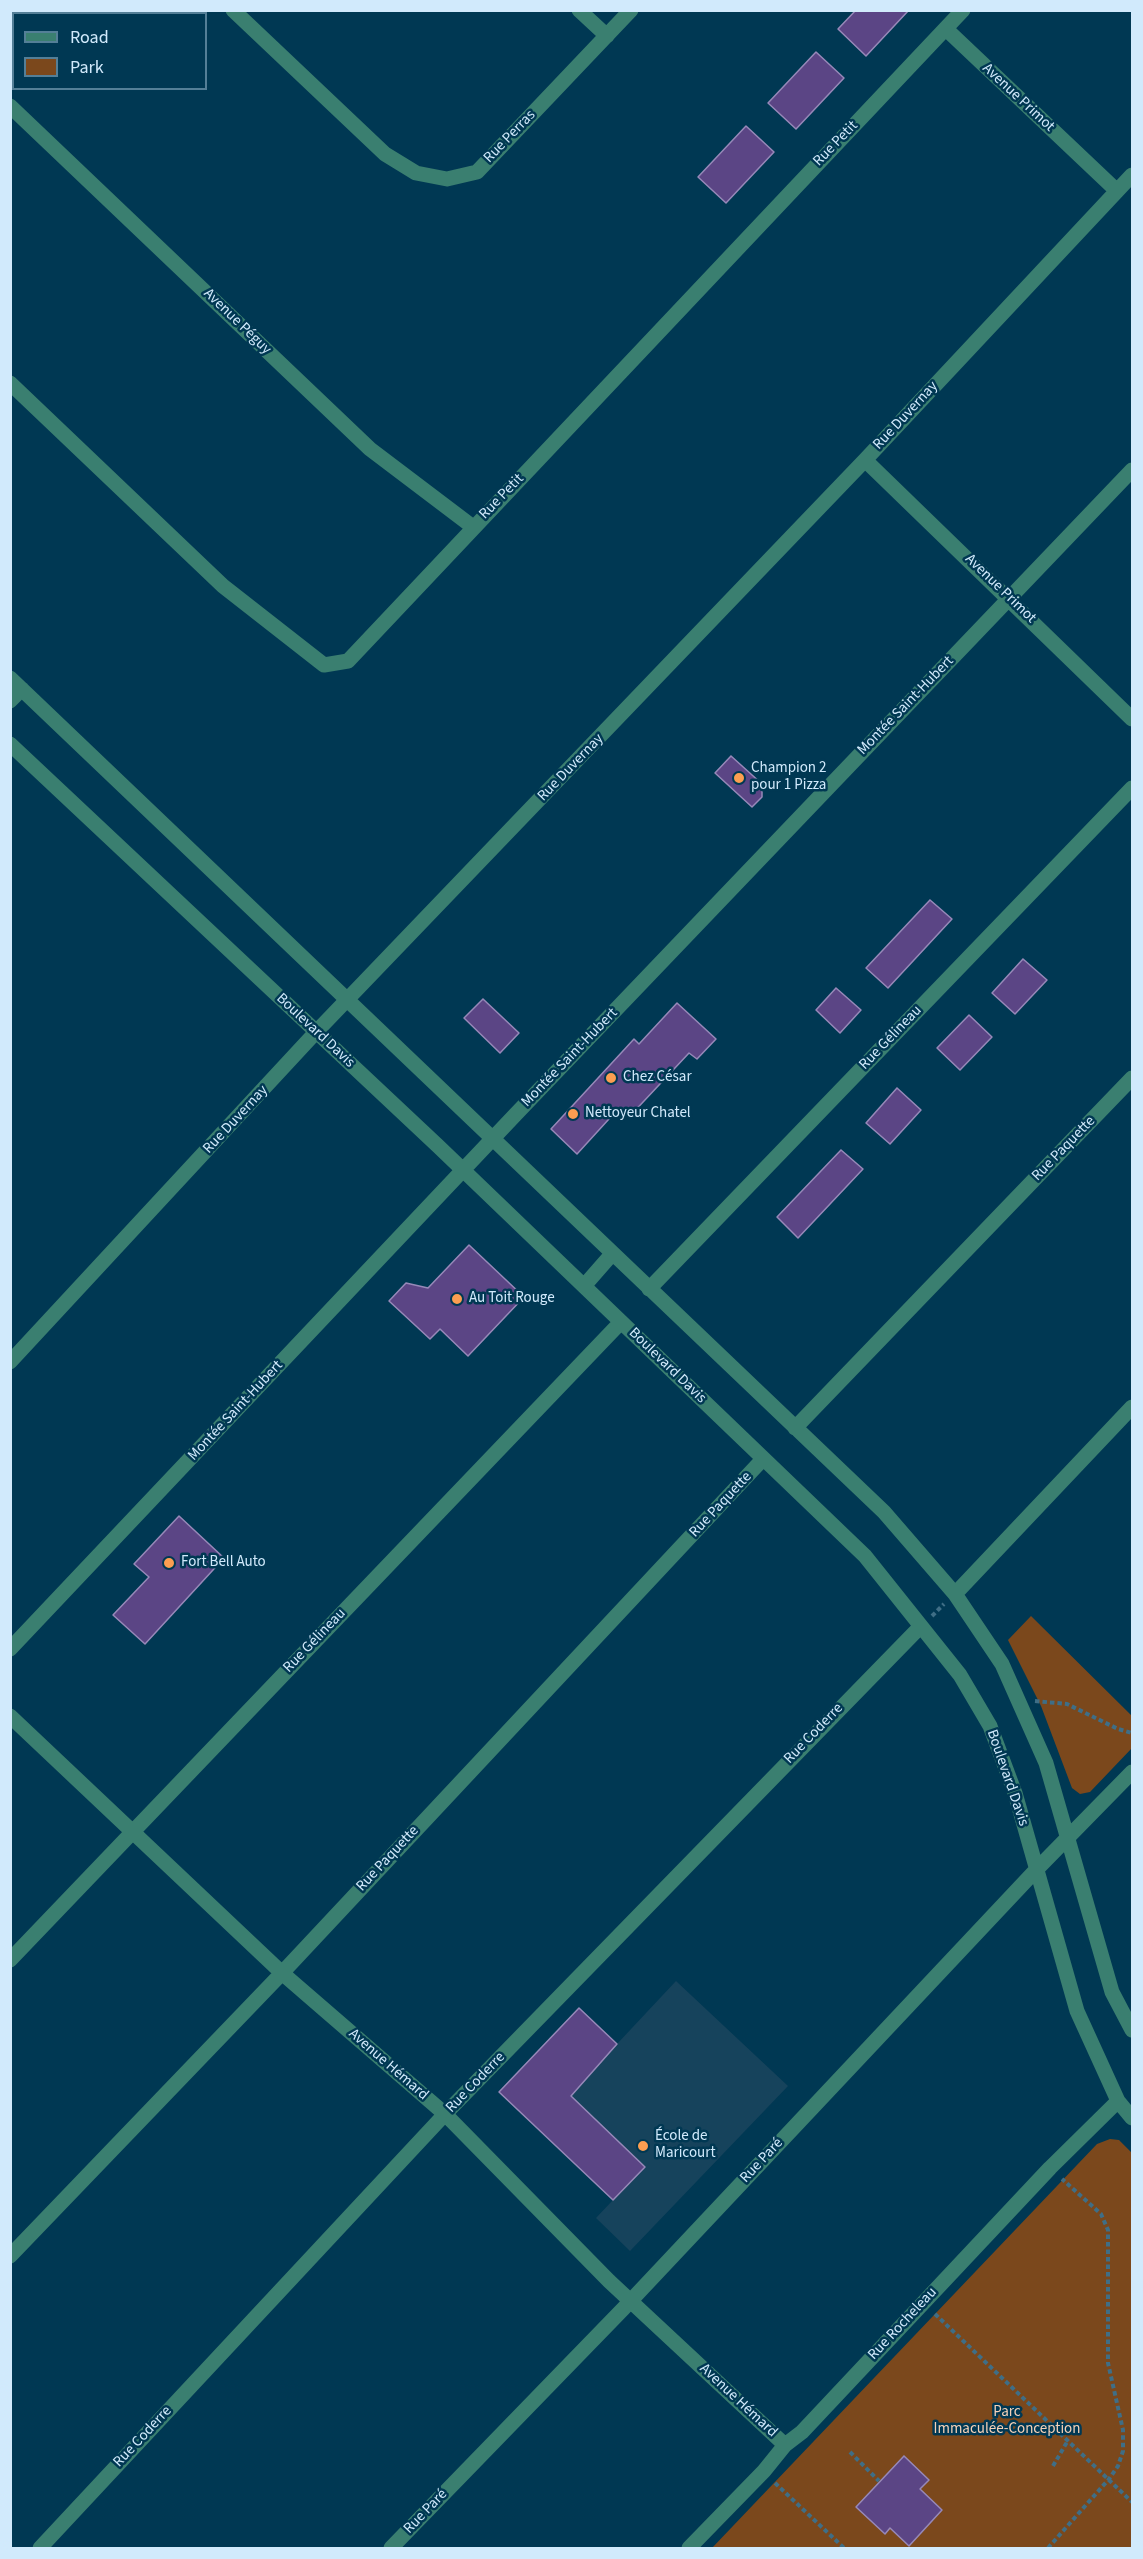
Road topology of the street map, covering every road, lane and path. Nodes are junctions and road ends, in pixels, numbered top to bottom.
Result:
1 (233, 10) edge
2 (579, 10) edge
3 (631, 10) edge
4 (963, 10) edge
5 (945, 29) junction
6 (607, 36) junction
7 (10, 106) edge
8 (1132, 175) edge
9 (1117, 191) junction
10 (10, 384) edge
11 (865, 460) junction
12 (1132, 470) edge
13 (473, 527) junction
14 (1010, 598) junction
15 (10, 678) edge
16 (22, 689) junction
17 (10, 701) edge
18 (1132, 719) edge
19 (10, 744) edge
20 (1132, 788) edge
21 (348, 999) junction
22 (316, 1032) junction
23 (1132, 1078) edge
24 (493, 1139) junction
25 (464, 1172) junction
26 (612, 1254) junction
27 (584, 1286) junction
28 (649, 1289) junction
29 (621, 1322) junction
30 (10, 1362) edge
31 (1132, 1407) edge
32 (795, 1428) junction
33 (763, 1459) junction
34 (955, 1594) junction
35 (921, 1626) junction
36 (10, 1648) edge
37 (1020, 1700) junction
38 (10, 1716) edge
39 (1132, 1733) edge
40 (1132, 1773) edge
41 (133, 1831) junction
42 (1068, 1839) junction
43 (1036, 1870) junction
44 (10, 1960) edge
45 (282, 1973) junction
46 (1132, 2030) edge
47 (1118, 2101) junction
48 (445, 2114) junction
49 (1132, 2118) edge
50 (1050, 2168) junction
51 (10, 2256) edge
52 (630, 2301) junction
53 (923, 2302) junction
54 (1068, 2442) junction
55 (785, 2445) junction
56 (850, 2452) dead end
57 (1053, 2466) dead end
58 (764, 2470) junction
59 (1109, 2479) junction
60 (879, 2481) dead end
61 (1132, 2502) edge
62 (40, 2548) edge
63 (391, 2548) edge
64 (689, 2548) edge
65 (844, 2548) edge
66 (1048, 2548) edge

1 - 6 street, Rue Perras
2 - 6 street
3 - 6 street, Rue Perras
4 - 5 street, Rue Petit
5 - 9 street, Avenue Primot
5 - 13 street, Rue Petit
7 - 13 street, Avenue Péguy
8 - 9 street, Rue Duvernay
9 - 11 street, Rue Duvernay
10 - 13 street, Rue Petit
11 - 14 street, Avenue Primot
11 - 21 street, Rue Duvernay
12 - 14 street, Montée Saint-Hubert
14 - 18 street, Avenue Primot
14 - 24 street, Montée Saint-Hubert
15 - 16 street
16 - 17 street
16 - 21 street
19 - 22 street, Boulevard Davis
20 - 28 street, Rue Gélineau
21 - 22 street, Rue Duvernay
21 - 24 street
22 - 25 street, Boulevard Davis
22 - 30 street, Rue Duvernay
23 - 32 street, Rue Paquette
24 - 25 street, Montée Saint-Hubert
24 - 26 street
25 - 27 street, Boulevard Davis
25 - 36 street, Montée Saint-Hubert
26 - 27 street
26 - 28 street
27 - 29 street, Boulevard Davis
28 - 32 street
29 - 33 street, Boulevard Davis
29 - 41 street, Rue Gélineau
31 - 34 street
32 - 34 street
33 - 35 street, Boulevard Davis
33 - 45 street, Rue Paquette
34 - 35 path
34 - 37 street
35 - 43 street, Boulevard Davis
35 - 48 street, Rue Coderre
37 - 39 path
37 - 42 street
38 - 41 street, Avenue Hémard
40 - 42 street, Rue Paré
41 - 44 street, Rue Gélineau
41 - 45 street, Avenue Hémard
42 - 43 street, Rue Paré
42 - 46 street
43 - 47 street, Boulevard Davis
43 - 52 street, Rue Paré
45 - 48 street, Avenue Hémard
45 - 51 street, Rue Paquette
47 - 49 street, Boulevard Davis
47 - 50 street, Rue Rocheleau
48 - 52 street, Avenue Hémard
48 - 62 street, Rue Coderre
50 - 53 street, Rue Rocheleau
50 - 59 path
52 - 55 street, Avenue Hémard
52 - 63 street, Rue Paré
53 - 54 path
53 - 55 street, Rue Rocheleau
54 - 57 path
54 - 59 path
55 - 58 street, Rue Rocheleau
56 - 60 path
58 - 64 street, Rue Rocheleau
58 - 65 path
59 - 61 path
59 - 66 path

